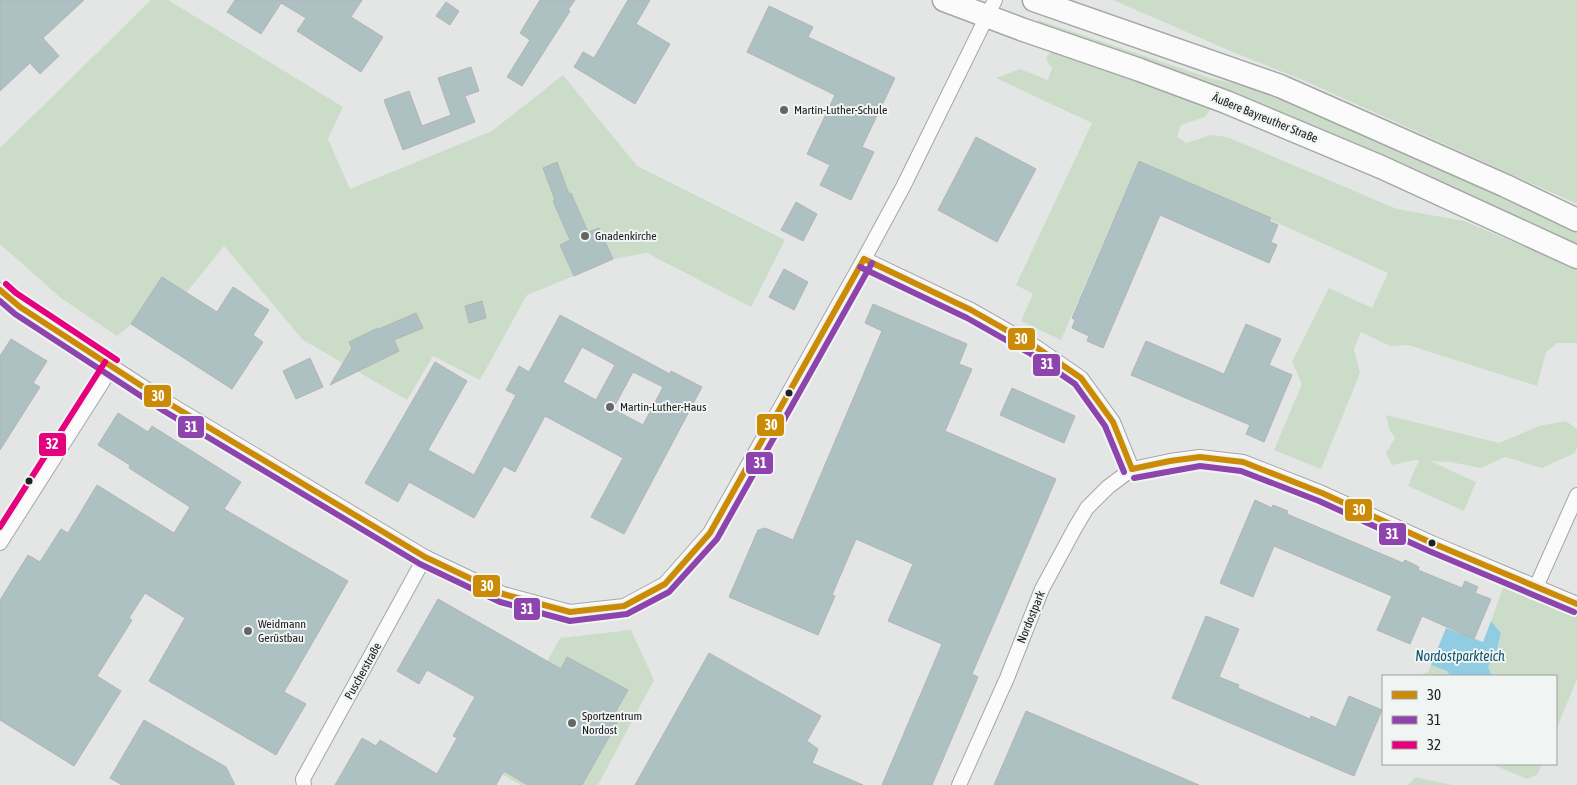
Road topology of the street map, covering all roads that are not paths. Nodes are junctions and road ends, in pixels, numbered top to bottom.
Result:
1 (944, 0) edge
2 (1034, 0) edge
3 (991, 8) edge
4 (1577, 220) edge
5 (1577, 257) edge
6 (864, 259) junction
7 (0, 290) edge
8 (112, 367) junction
9 (1132, 469) junction
10 (1577, 494) edge
11 (0, 543) edge
12 (425, 557) junction
13 (1536, 587) junction
14 (1577, 604) edge
15 (304, 785) edge
16 (959, 785) edge

1 - 3 main road, Äußere Bayreuther Straße
2 - 4 main road
3 - 5 main road, Äußere Bayreuther Straße
3 - 6 street
6 - 9 street
6 - 12 street
7 - 8 street
8 - 11 street
8 - 12 street
9 - 13 street, Nordostpark
9 - 16 street, Nordostpark
10 - 13 street
12 - 15 street, Puscherstraße
13 - 14 street, Nordostpark

